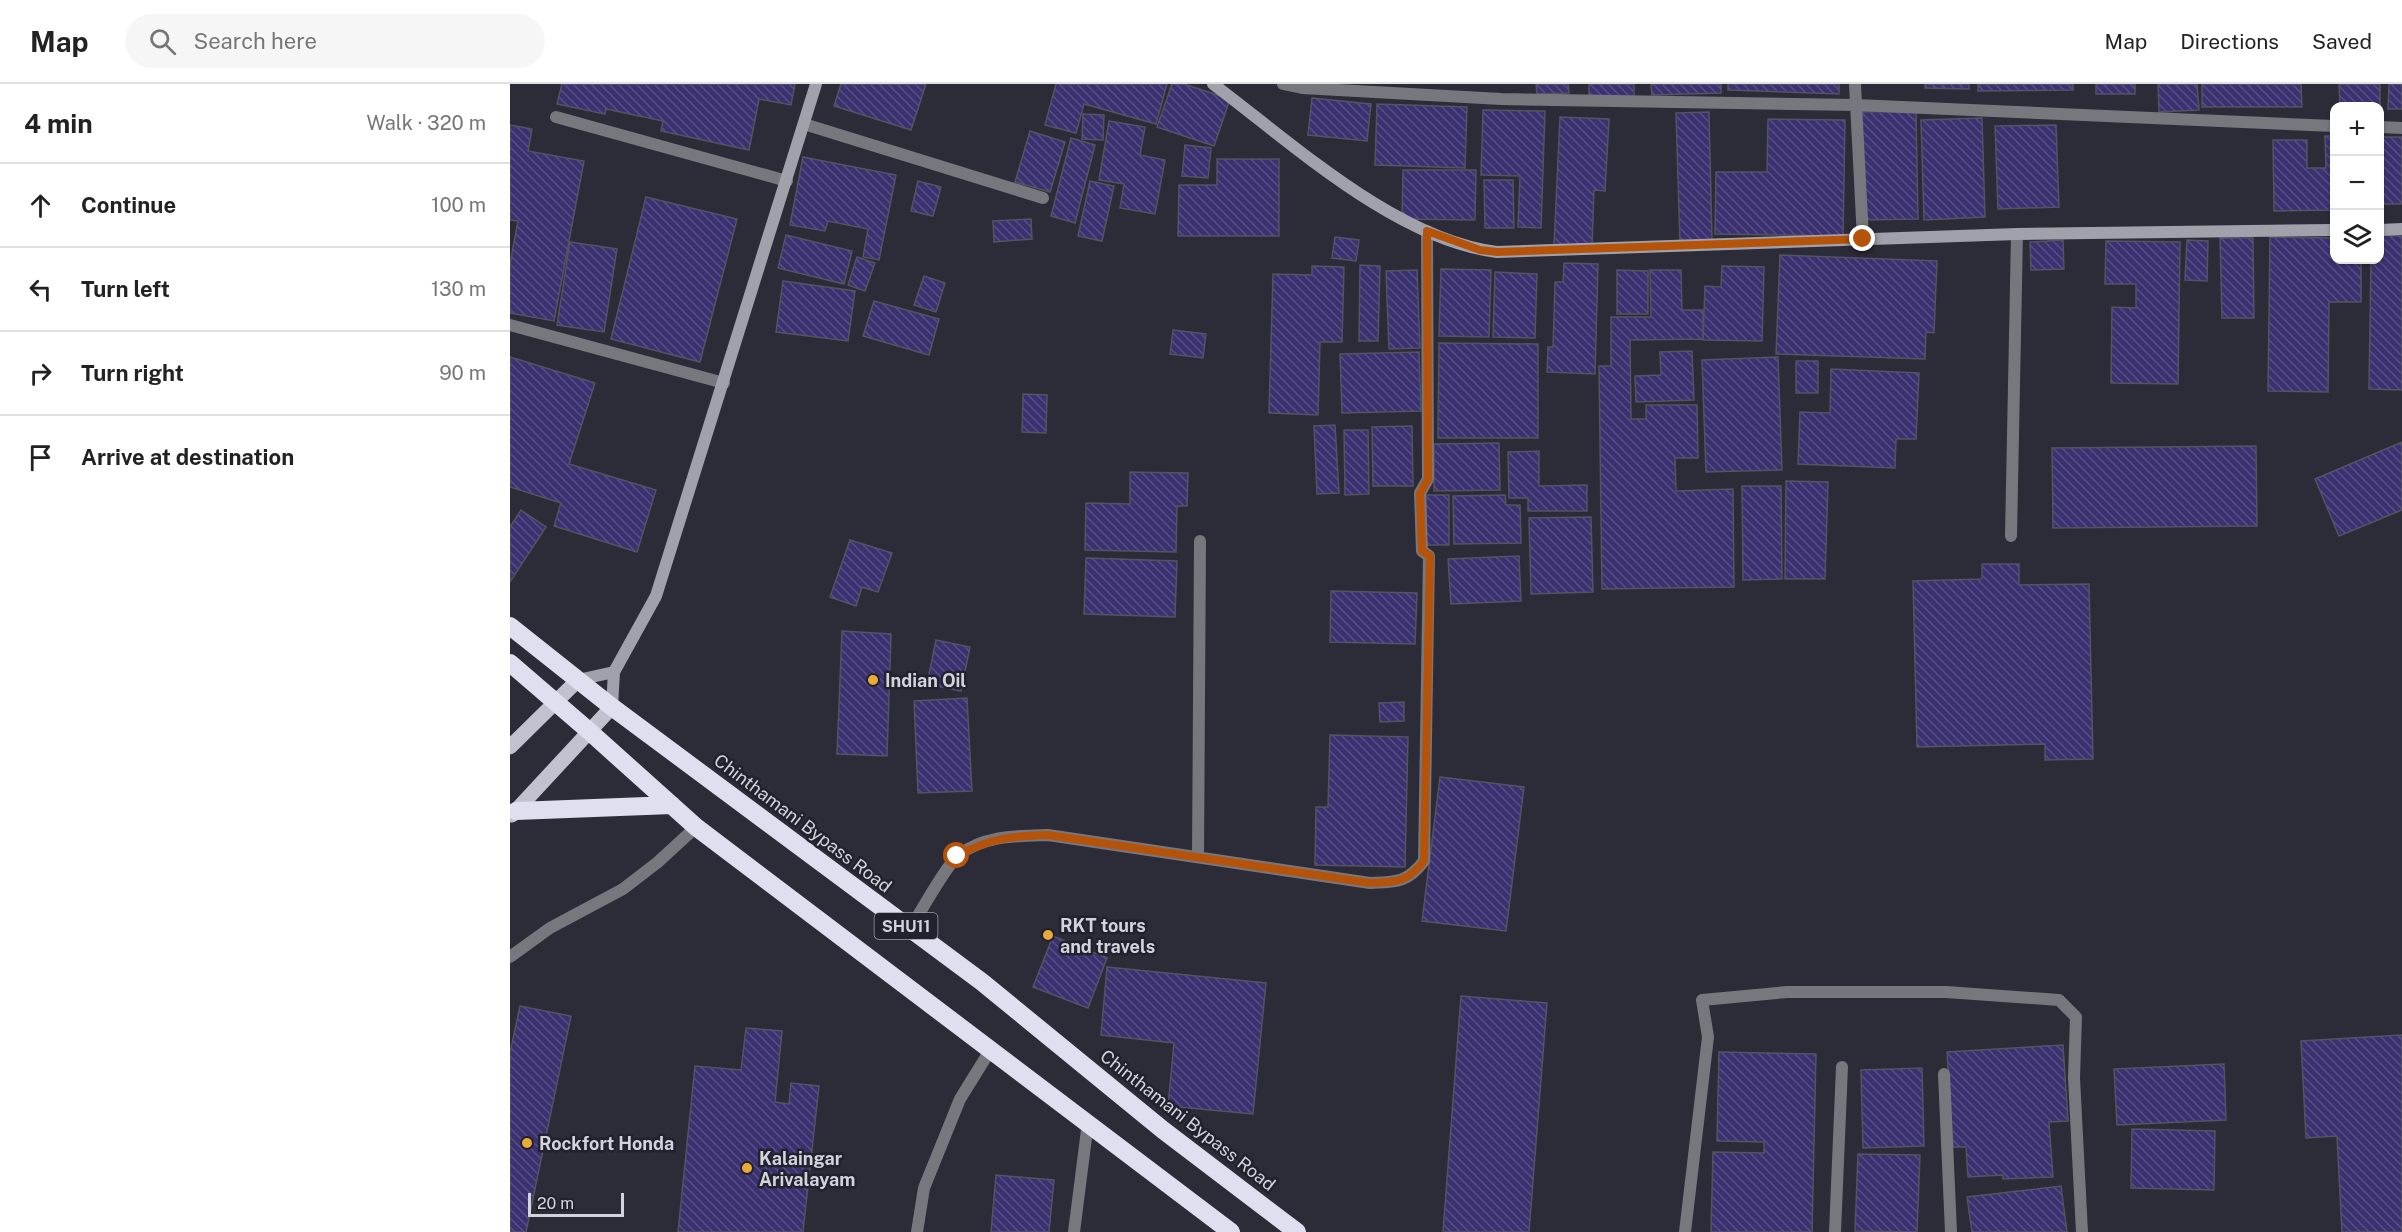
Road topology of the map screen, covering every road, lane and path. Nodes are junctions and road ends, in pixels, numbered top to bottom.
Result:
1 (816, 84) edge
2 (1213, 84) edge
3 (1283, 84) edge
4 (1855, 84) edge
5 (1856, 105) junction
6 (556, 117) dead end
7 (804, 124) junction
8 (2330, 126) edge
9 (2384, 127) edge
10 (2402, 128) edge
11 (787, 181) junction
12 (1044, 198) dead end
13 (2402, 229) edge
14 (2330, 230) edge
15 (2384, 230) edge
16 (1427, 231) junction
17 (2017, 234) junction
18 (1863, 239) junction
19 (510, 325) edge
20 (724, 382) junction
21 (2011, 536) dead end
22 (1200, 541) dead end
23 (510, 626) edge
24 (510, 663) edge
25 (614, 672) junction
26 (578, 680) junction
27 (555, 701) junction
28 (612, 707) junction
29 (589, 731) junction
30 (510, 747) edge
31 (672, 805) junction
32 (513, 814) edge
33 (696, 827) junction
34 (1198, 857) junction
35 (910, 929) junction
36 (510, 957) edge
37 (991, 1048) junction
38 (1842, 1067) dead end
39 (1944, 1074) dead end
40 (1088, 1122) junction
41 (917, 1232) edge
42 (1074, 1232) edge
43 (1231, 1232) edge
44 (1297, 1232) edge
45 (1685, 1232) edge
46 (1835, 1232) edge
47 (1951, 1232) edge
48 (2082, 1232) edge

1 - 7 street
2 - 16 street
3 - 5 street
4 - 5 street
5 - 8 street
5 - 18 street
6 - 11 street
7 - 11 street
7 - 12 street
9 - 10 street
11 - 20 street
13 - 15 street
14 - 17 street
16 - 18 street
16 - 34 street
17 - 18 street
17 - 21 street
19 - 20 street
20 - 25 street
22 - 34 street
23 - 26 highway, Chinthamani Bypass Road / SHU11
24 - 27 highway, SHU11
25 - 26 street
25 - 28 street
26 - 27 main road
26 - 28 highway, Chinthamani Bypass Road / SHU11
27 - 29 highway, SHU11
27 - 30 main road
28 - 29 main road
28 - 35 highway, Chinthamani Bypass Road / SHU11
29 - 31 highway, SHU11
29 - 32 main road
31 - 32 highway
31 - 33 highway, SHU11
33 - 36 street
33 - 37 highway, SHU11
34 - 35 street
35 - 44 highway, Chinthamani Bypass Road / SHU11
37 - 40 highway, SHU11
37 - 41 street
38 - 46 street
39 - 47 street
40 - 42 street
40 - 43 highway, SHU11
45 - 48 street

